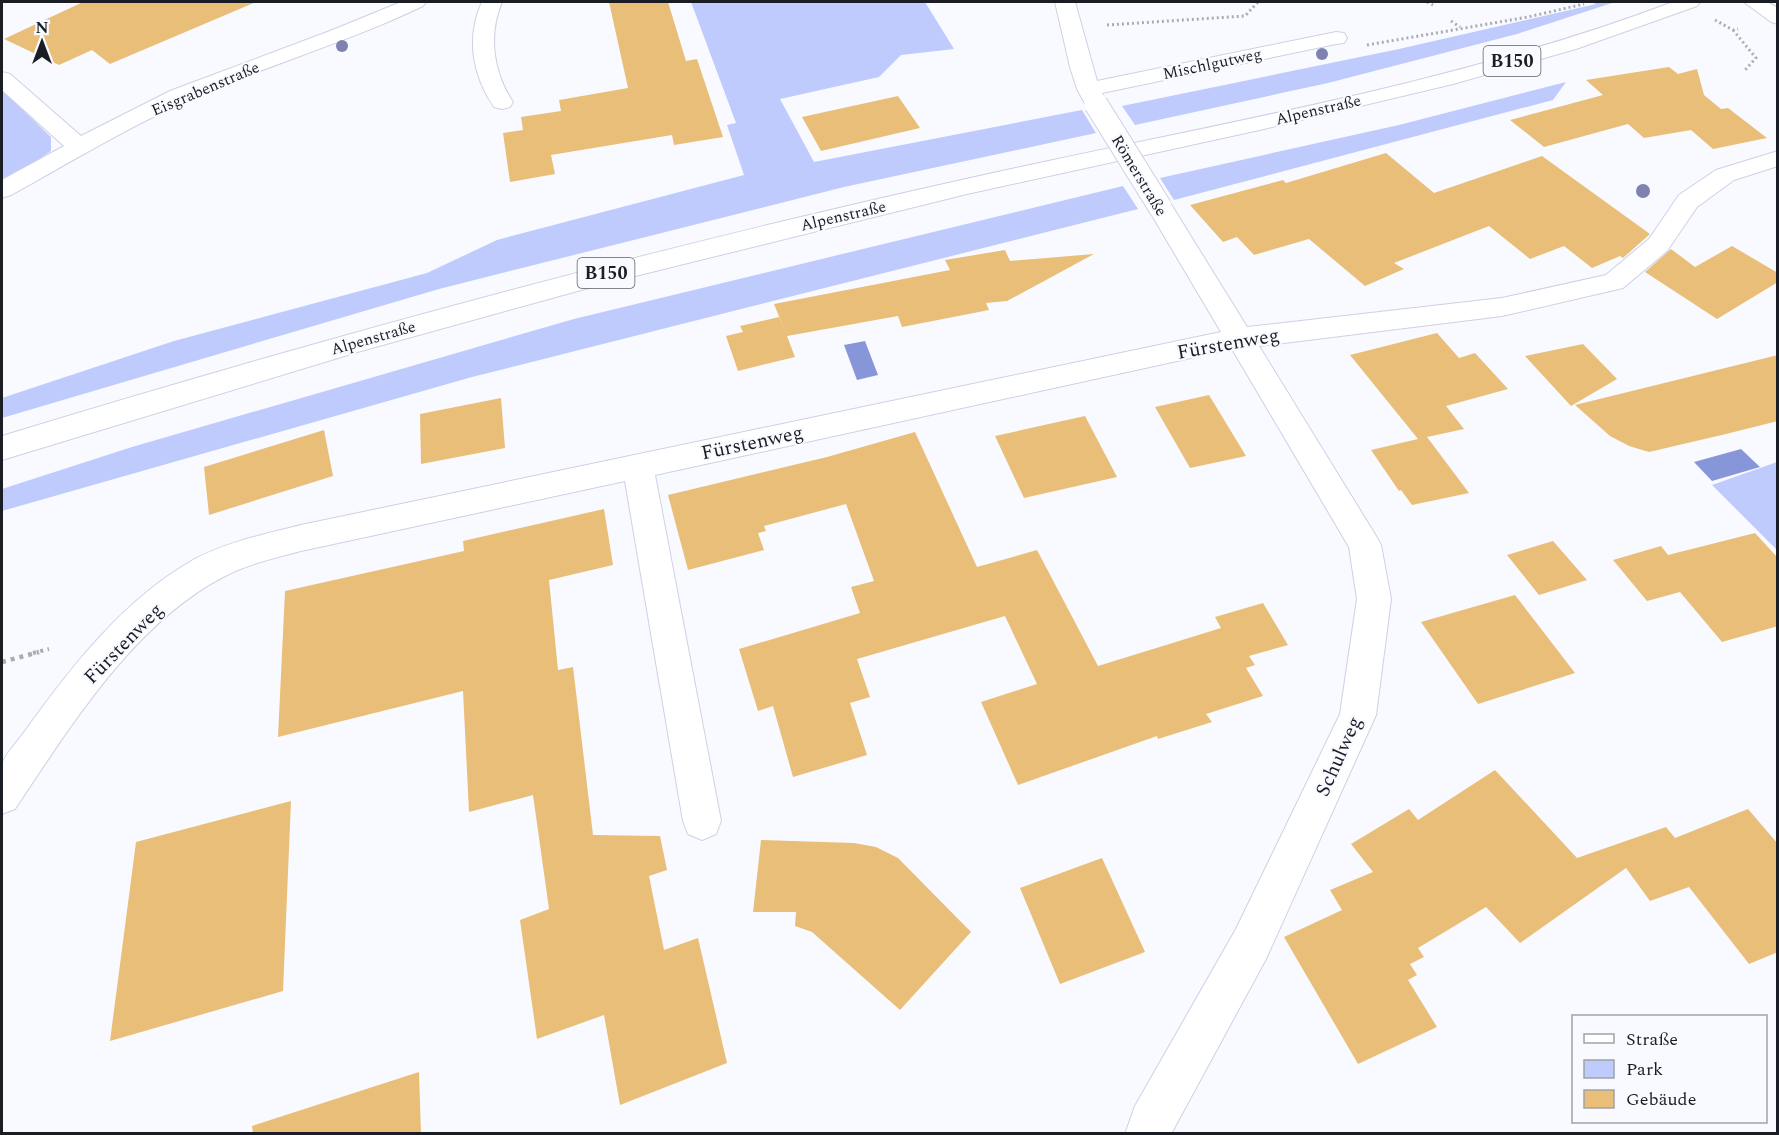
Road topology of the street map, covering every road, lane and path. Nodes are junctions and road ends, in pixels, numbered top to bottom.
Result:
1 (416, 2) edge
2 (492, 2) edge
3 (1065, 2) edge
4 (1258, 2) edge
5 (1426, 2) edge
6 (1690, 2) edge
7 (1754, 2) edge
8 (1591, 3) dead end
9 (1433, 5) dead end
10 (1778, 18) edge
11 (1451, 21) dead end
12 (1071, 27) junction
13 (1460, 28) junction
14 (1733, 30) dead end
15 (1336, 38) joint
16 (1745, 70) dead end
17 (2, 79) edge
18 (1092, 96) junction
19 (502, 102) dead end
20 (79, 147) junction
21 (1778, 158) edge
22 (2, 190) edge
23 (1239, 338) junction
24 (2, 448) edge
25 (638, 467) junction
26 (49, 649) dead end
27 (2, 662) edge
28 (2, 796) edge
29 (702, 821) dead end
30 (1148, 1134) edge

1 - 20 street, Eisgrabenstraße
2 - 19 street
3 - 12 street, Römerstraße
4 - 12 path
5 - 9 path
6 - 24 street, Alpenstraße / B150
7 - 10 street
8 - 13 path
11 - 13 path
12 - 18 street, Römerstraße
13 - 15 path
14 - 16 path
15 - 18 street, Mischlgutweg
17 - 20 street
18 - 23 street, Römerstraße, bridge
20 - 22 street, Eisgrabenstraße
21 - 23 street, Fürstenweg
23 - 25 street, Fürstenweg
23 - 30 street, Schulweg
25 - 28 street, Fürstenweg
25 - 29 street
26 - 27 path

